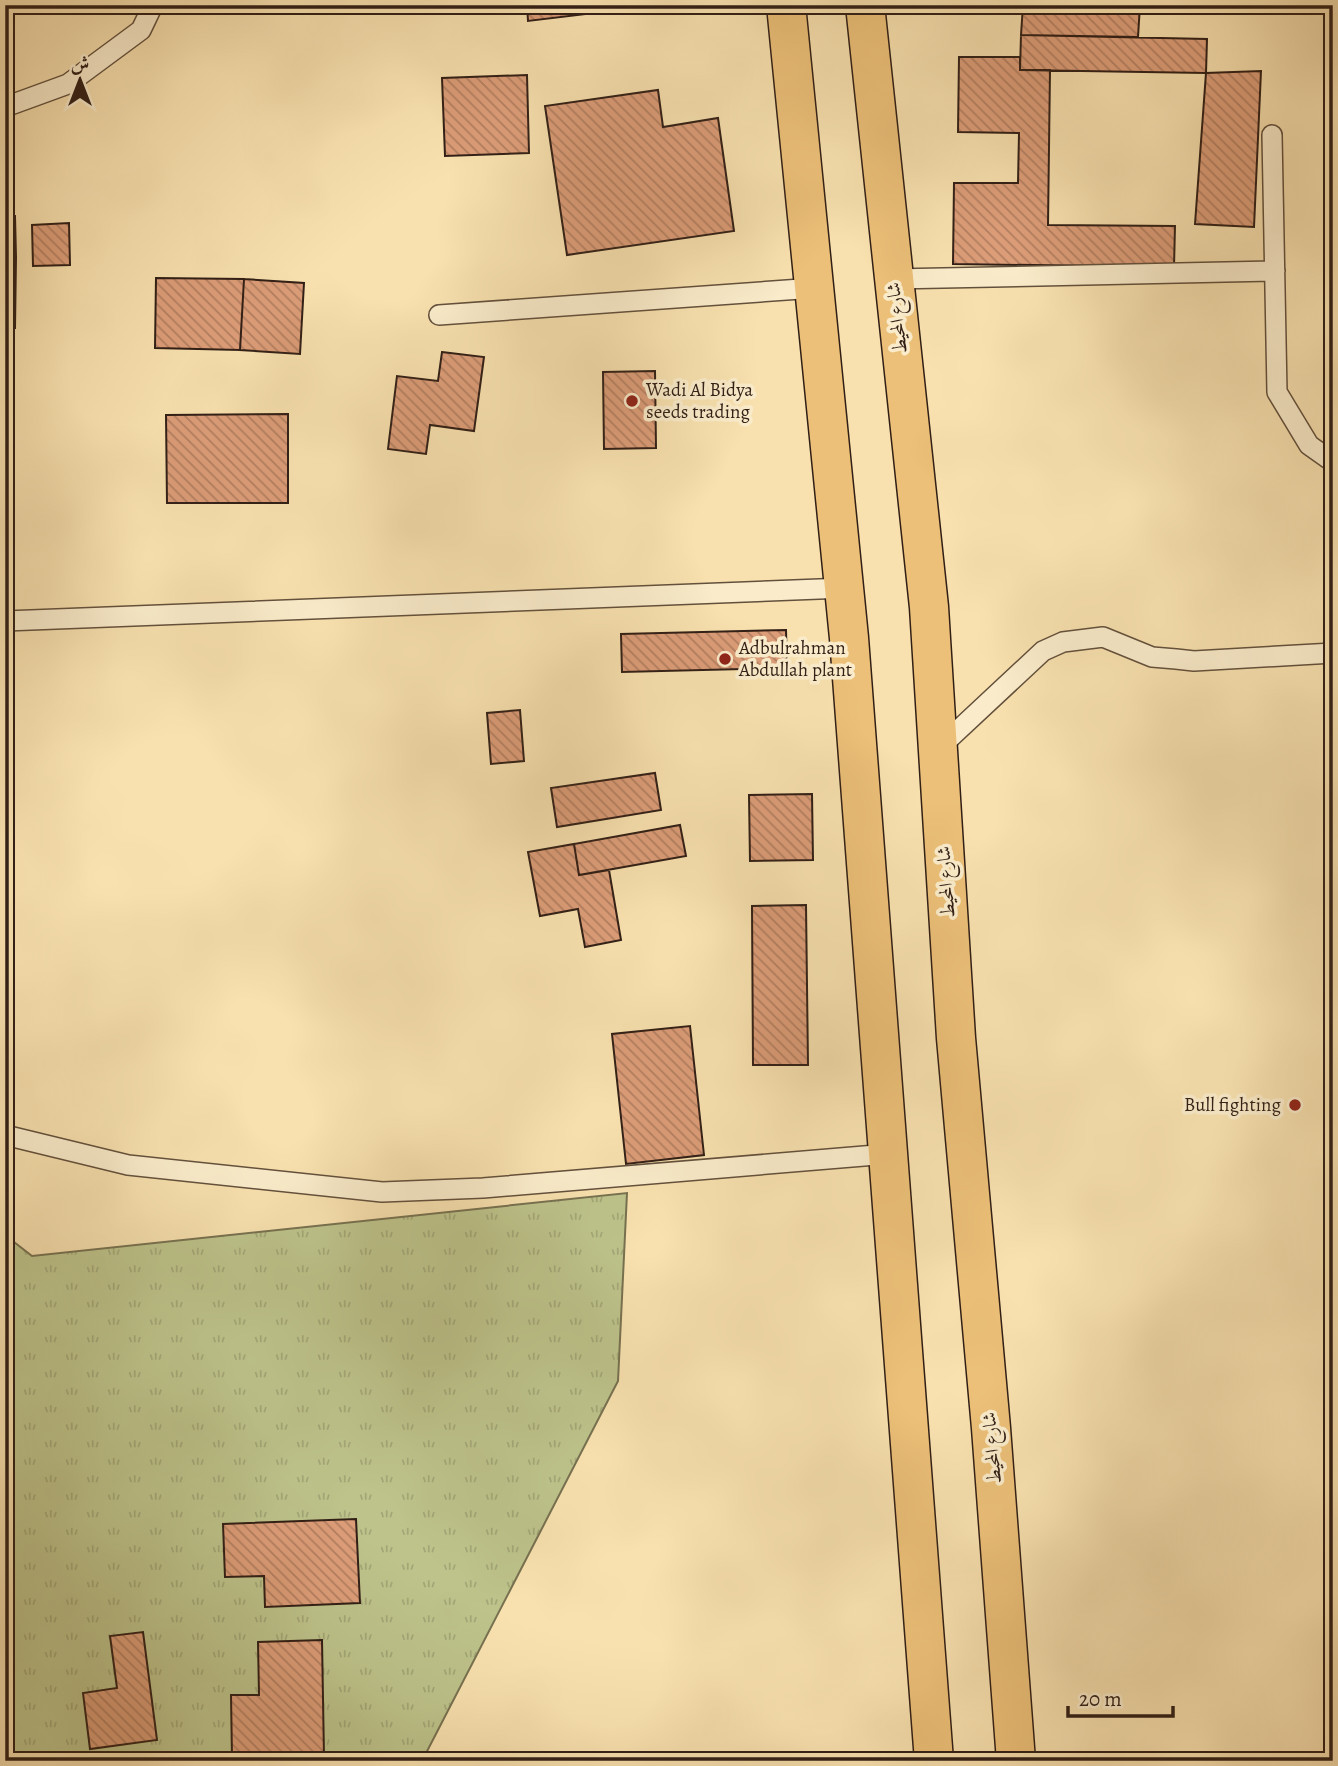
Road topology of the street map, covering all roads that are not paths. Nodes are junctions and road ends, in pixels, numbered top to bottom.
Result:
1 (153, 5) edge
2 (786, 5) edge
3 (865, 5) edge
4 (5, 107) edge
5 (1272, 135) dead end
6 (1275, 271) junction
7 (893, 279) junction
8 (816, 288) junction
9 (439, 315) dead end
10 (1333, 462) edge
11 (845, 588) junction
12 (5, 621) edge
13 (1333, 653) edge
14 (937, 750) junction
15 (13, 1137) dead end
16 (888, 1154) junction
17 (934, 1761) edge
18 (1016, 1761) edge

1 - 4 lane
2 - 8 highway
3 - 7 highway, شارع المحيط
5 - 6 lane
6 - 7 lane
6 - 10 lane
7 - 14 highway, شارع المحيط
8 - 9 lane
8 - 11 highway
11 - 12 lane
11 - 16 highway
13 - 14 lane
14 - 18 highway, شارع المحيط
15 - 16 lane
16 - 17 highway

